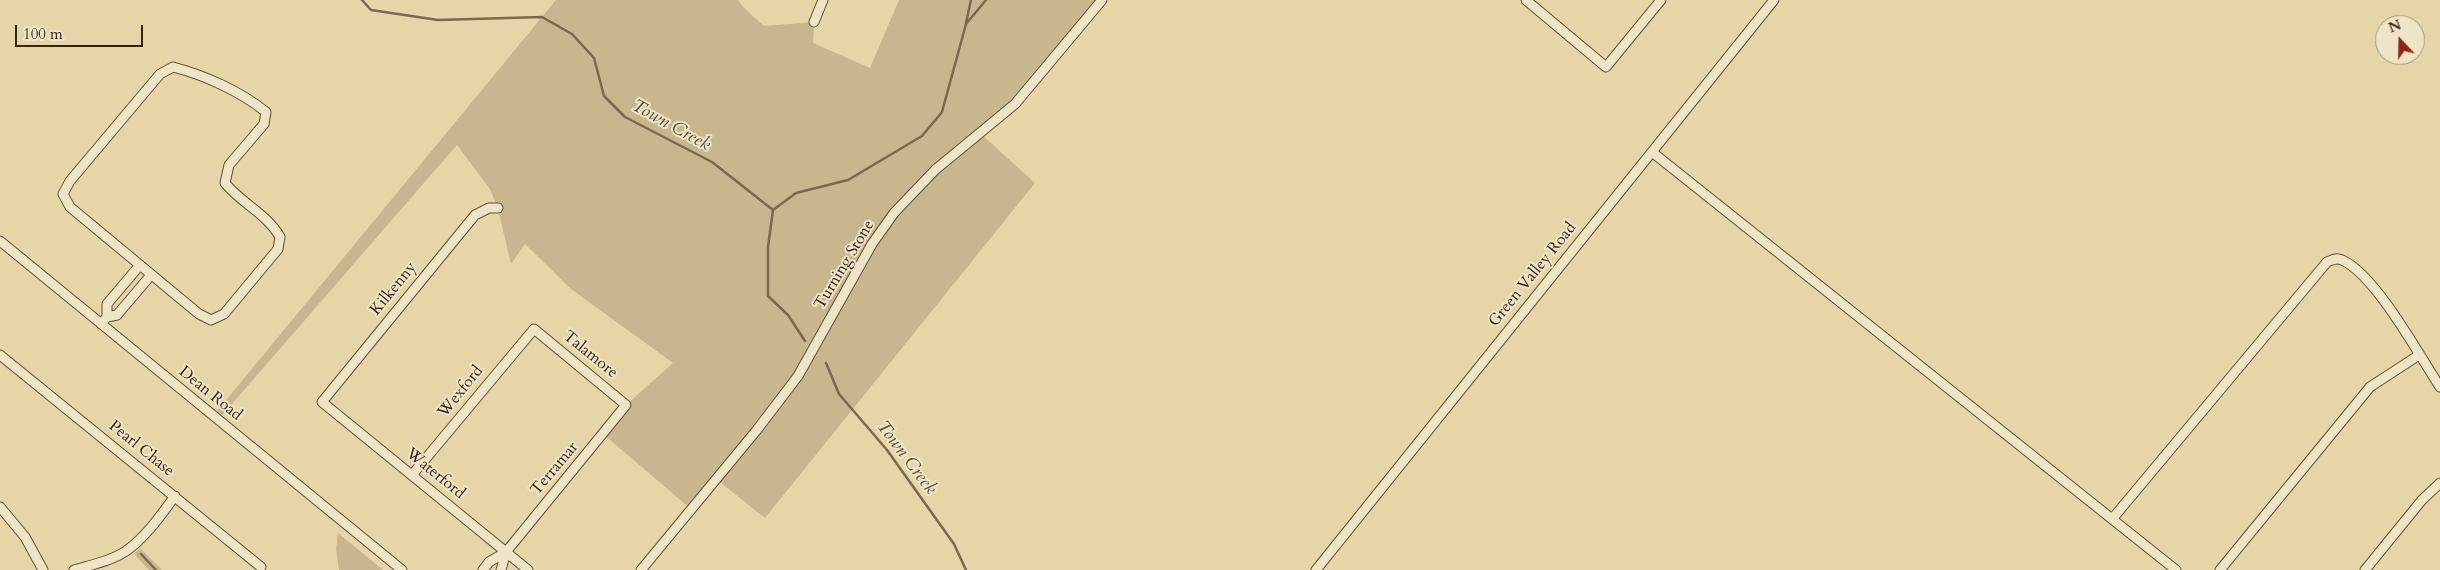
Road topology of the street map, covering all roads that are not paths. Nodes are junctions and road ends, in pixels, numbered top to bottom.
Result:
1 (823, 0) edge
2 (1102, 0) edge
3 (1526, 0) edge
4 (1661, 0) edge
5 (1774, 0) edge
6 (814, 22) dead end
7 (1652, 152) junction
8 (498, 208) dead end
9 (0, 240) edge
10 (140, 265) junction
11 (151, 274) junction
12 (104, 320) junction
13 (534, 329) joint
14 (0, 355) edge
15 (2419, 355) junction
16 (2440, 387) edge
17 (322, 402) joint
18 (626, 405) joint
19 (412, 475) junction
20 (2440, 483) edge
21 (175, 496) junction
22 (0, 507) edge
23 (2113, 518) junction
24 (506, 552) junction
25 (261, 567) dead end
26 (43, 570) edge
27 (74, 570) edge
28 (402, 570) edge
29 (483, 570) edge
30 (501, 570) edge
31 (528, 570) edge
32 (641, 570) edge
33 (1316, 570) edge
34 (2176, 570) edge
35 (2220, 570) edge
36 (2365, 570) edge

1 - 6 street
2 - 32 street, Turning Stone
3 - 4 street
5 - 7 street, Green Valley Road
7 - 23 street
7 - 33 street, Green Valley Road
8 - 17 street, Kilkenny
9 - 12 street, Dean Road
10 - 11 street
10 - 11 street
10 - 12 street
11 - 12 street
12 - 28 street, Dean Road
13 - 18 street, Talamore
13 - 19 street, Wexford
14 - 21 street, Pearl Chase
15 - 16 street
15 - 23 street
15 - 35 street
17 - 19 street, Waterford
18 - 24 street, Terramar
19 - 24 street, Waterford
20 - 36 street
21 - 25 street, Pearl Chase
21 - 27 street
22 - 26 street
23 - 34 street
24 - 29 street, Terramar
24 - 30 street, Terramar
24 - 31 street, Waterford

